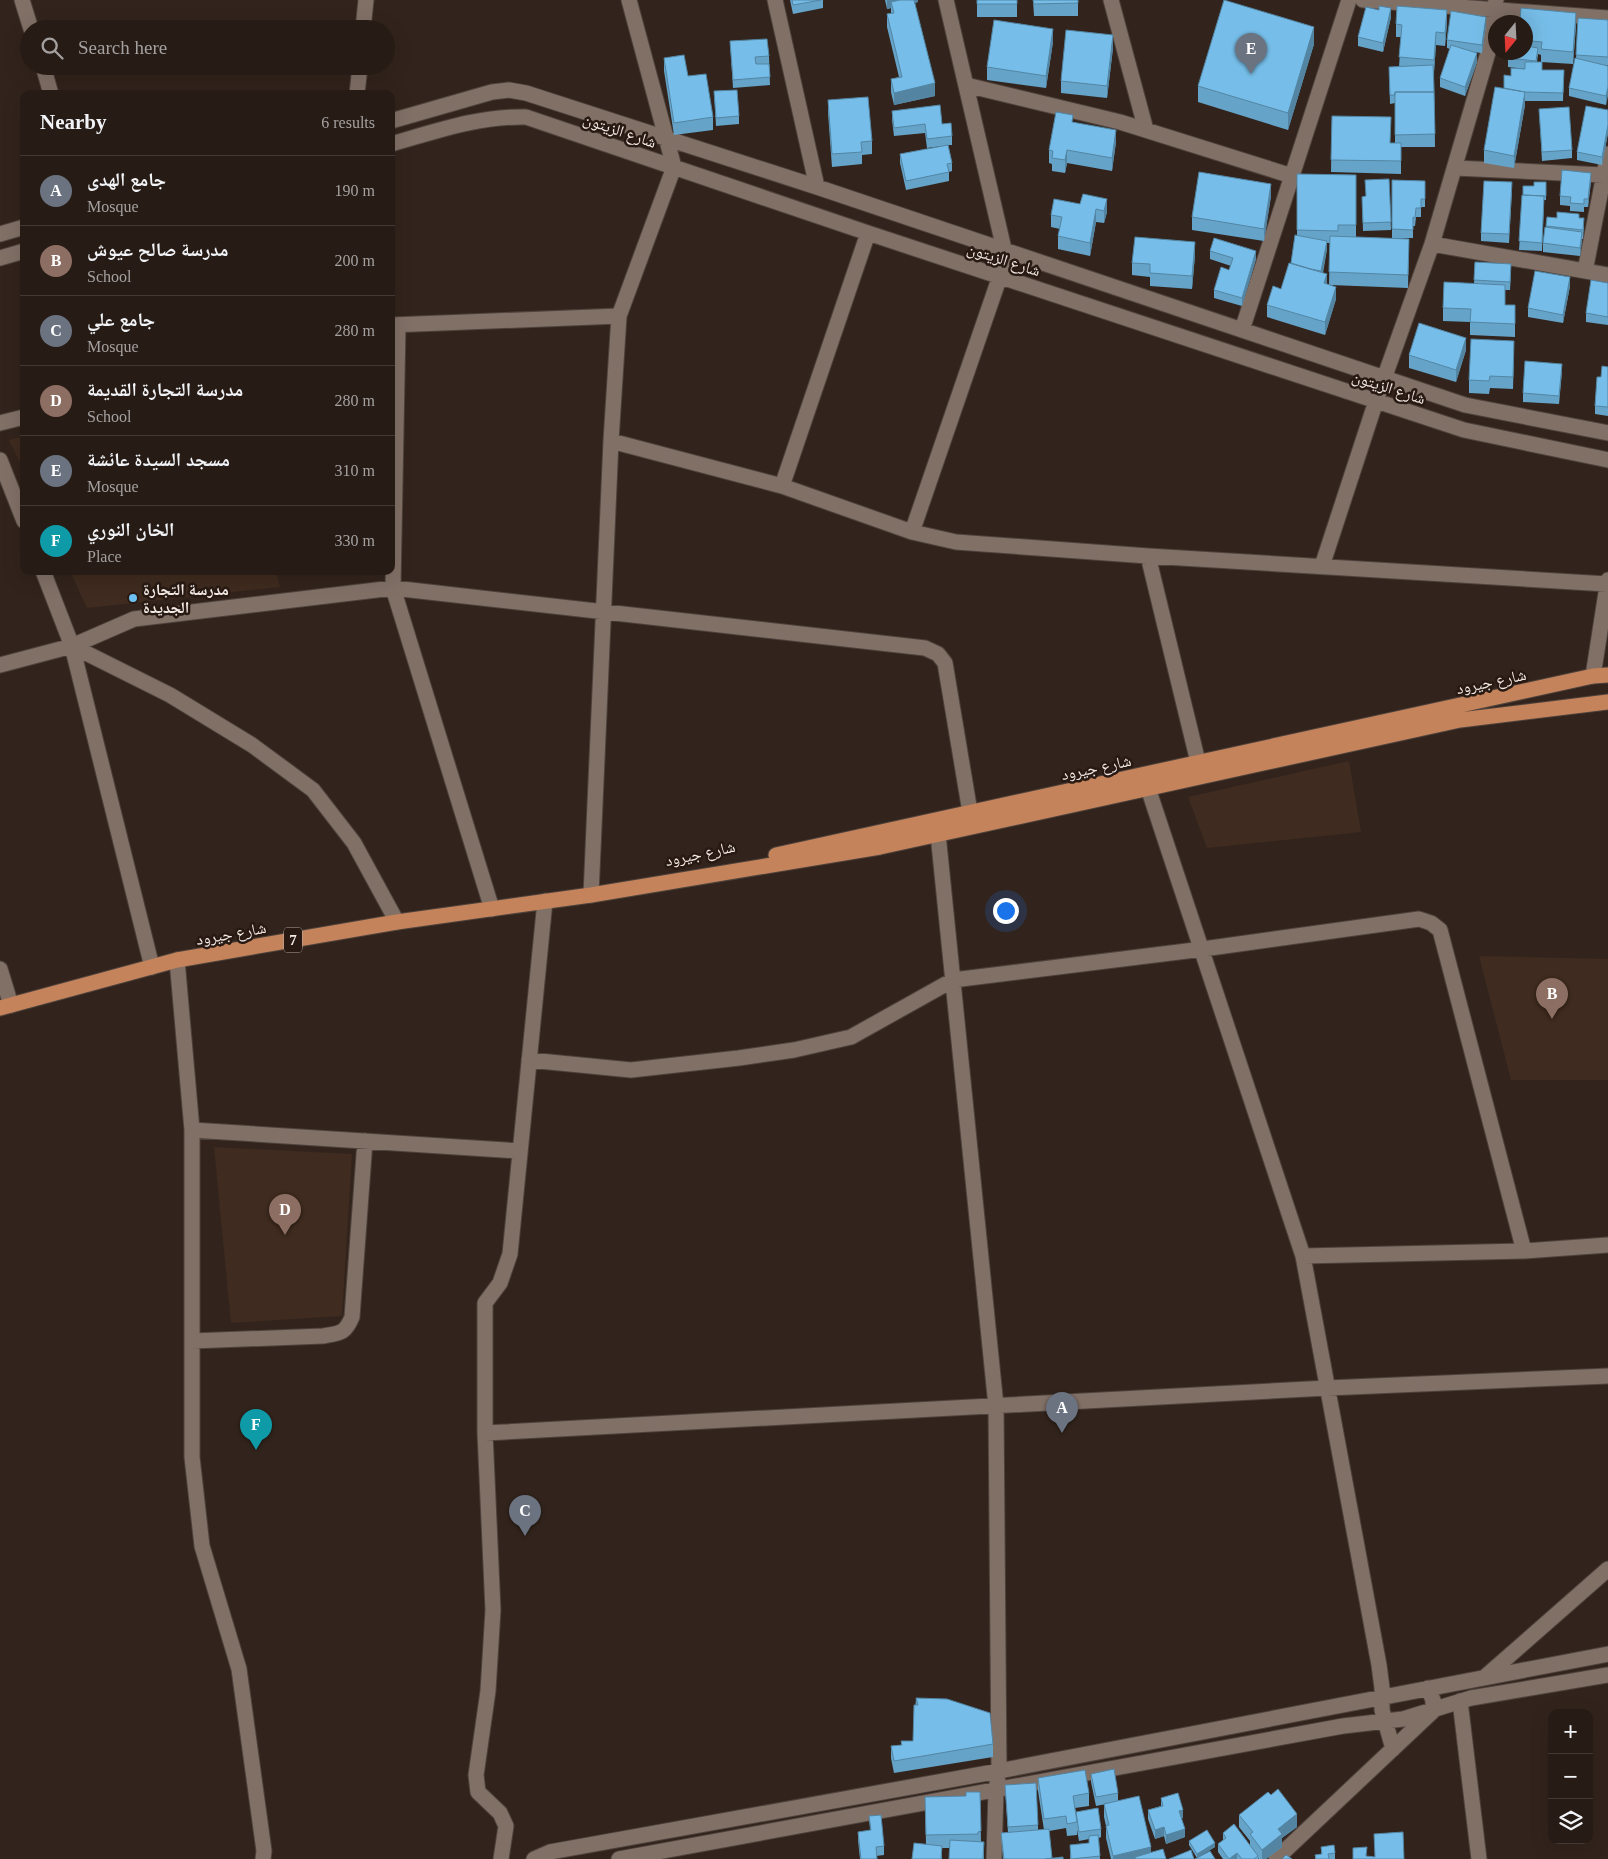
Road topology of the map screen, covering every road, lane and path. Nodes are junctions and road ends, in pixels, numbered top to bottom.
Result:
1 (22, 0) edge
2 (366, 0) edge
3 (629, 0) edge
4 (775, 0) edge
5 (946, 0) edge
6 (1111, 0) edge
7 (1349, 0) edge
8 (1363, 0) edge
9 (1496, 5) edge
10 (1608, 18) edge
11 (28, 20) edge
12 (364, 20) edge
13 (46, 75) edge
14 (359, 75) edge
15 (966, 85) junction
16 (50, 90) edge
17 (357, 90) edge
18 (395, 120) edge
19 (1146, 130) junction
20 (667, 138) junction
21 (395, 143) edge
22 (1608, 154) edge
23 (674, 167) junction
24 (1455, 168) junction
25 (1292, 176) junction
26 (1604, 176) junction
27 (817, 187) junction
28 (20, 228) edge
29 (868, 233) junction
30 (0, 234) edge
31 (1432, 244) junction
32 (1004, 249) junction
33 (20, 252) edge
34 (0, 258) edge
35 (1585, 271) junction
36 (1608, 275) edge
37 (1000, 276) junction
38 (619, 316) junction
39 (395, 325) edge
40 (1242, 330) junction
41 (1385, 378) junction
42 (1376, 401) junction
43 (20, 418) edge
44 (0, 423) edge
45 (1608, 432) edge
46 (612, 441) junction
47 (0, 460) edge
48 (1608, 460) edge
49 (782, 486) junction
50 (20, 511) edge
51 (912, 532) junction
52 (1148, 556) junction
53 (1322, 566) junction
54 (45, 575) edge
55 (393, 575) edge
56 (1608, 580) edge
57 (1607, 584) edge
58 (393, 588) junction
59 (605, 611) junction
60 (72, 646) junction
61 (0, 665) edge
62 (1608, 675) edge
63 (1593, 676) junction
64 (1608, 702) edge
65 (1198, 762) junction
66 (1148, 788) junction
67 (970, 812) junction
68 (938, 834) junction
69 (591, 895) junction
70 (545, 902) junction
71 (492, 909) junction
72 (397, 922) junction
73 (1203, 949) junction
74 (177, 960) junction
75 (152, 967) junction
76 (0, 969) edge
77 (953, 980) junction
78 (5, 1006) edge
79 (529, 1060) junction
80 (192, 1130) junction
81 (365, 1141) junction
82 (520, 1151) junction
83 (1608, 1245) edge
84 (1524, 1251) junction
85 (1303, 1256) junction
86 (192, 1341) junction
87 (1608, 1376) edge
88 (1327, 1388) junction
89 (996, 1406) junction
90 (485, 1433) junction
91 (1608, 1569) edge
92 (1608, 1654) edge
93 (1608, 1675) edge
94 (1483, 1678) junction
95 (1428, 1688) junction
96 (1382, 1698) junction
97 (1460, 1701) junction
98 (1433, 1711) junction
99 (1385, 1722) junction
100 (1393, 1749) junction
101 (999, 1771) junction
102 (996, 1790) junction
103 (263, 1859) edge
104 (501, 1859) edge
105 (534, 1859) edge
106 (619, 1859) edge
107 (994, 1859) edge
108 (1276, 1859) edge
109 (1479, 1859) edge

1 - 11 street
2 - 12 street
3 - 20 street
4 - 27 street
5 - 15 street
6 - 19 street
7 - 25 street
8 - 9 street
9 - 10 street
9 - 24 street
13 - 16 street
14 - 17 street
15 - 19 street
15 - 32 street
18 - 20 street, شارع الزيتون
19 - 25 street
20 - 23 street
20 - 27 street, شارع الزيتون
21 - 23 street, شارع الزيتون
22 - 26 street
23 - 29 street, شارع الزيتون
23 - 38 street
24 - 26 street
24 - 31 street
25 - 40 street
26 - 35 street
27 - 32 street, شارع الزيتون
28 - 30 street
29 - 37 street, شارع الزيتون
29 - 49 street
31 - 35 street
31 - 41 street
32 - 37 street
32 - 40 street, شارع الزيتون
33 - 34 street
35 - 36 street
37 - 42 street, شارع الزيتون
37 - 51 street
38 - 39 street
38 - 46 street
40 - 41 street, شارع الزيتون
41 - 42 street
41 - 45 street, شارع الزيتون
42 - 48 street, شارع الزيتون
42 - 53 street
43 - 44 street
46 - 49 street
46 - 59 street
47 - 50 street
49 - 51 street
51 - 52 street
52 - 53 street
52 - 65 street
53 - 57 street
54 - 60 street
55 - 58 street
56 - 57 street
57 - 63 street
58 - 59 street
58 - 60 street
58 - 71 street
59 - 67 street
59 - 69 street
60 - 61 street
60 - 72 street
60 - 75 street
62 - 63 main road, شارع جيرود
63 - 65 main road, شارع جيرود
64 - 66 main road, شارع جيرود
65 - 67 main road, شارع جيرود
66 - 68 main road, شارع جيرود
66 - 73 street
67 - 69 main road, شارع جيرود
68 - 69 main road, شارع جيرود
68 - 77 street
69 - 70 main road, شارع جيرود / 7
70 - 71 main road, شارع جيرود / 7
70 - 79 street
71 - 72 main road, شارع جيرود / 7
72 - 74 main road, شارع جيرود / 7
73 - 77 street
73 - 84 street
73 - 85 street
74 - 75 main road, شارع جيرود / 7
74 - 80 street
75 - 78 main road, شارع جيرود / 7
76 - 78 street
77 - 79 street
77 - 89 street
79 - 82 street
80 - 81 street
80 - 86 street
81 - 82 street
81 - 86 street
82 - 90 street
83 - 84 street
84 - 85 street
85 - 88 street
86 - 103 street
87 - 88 street
88 - 89 street
88 - 96 street
89 - 90 street
89 - 101 street
90 - 104 street
91 - 94 street
92 - 94 street
93 - 97 street
94 - 95 street
95 - 96 street
95 - 98 street
96 - 99 street
96 - 101 street
97 - 98 street
97 - 109 street
98 - 99 street
98 - 100 street
99 - 100 street
99 - 102 street
100 - 108 street
101 - 102 street
101 - 105 street
102 - 106 street
102 - 107 street

